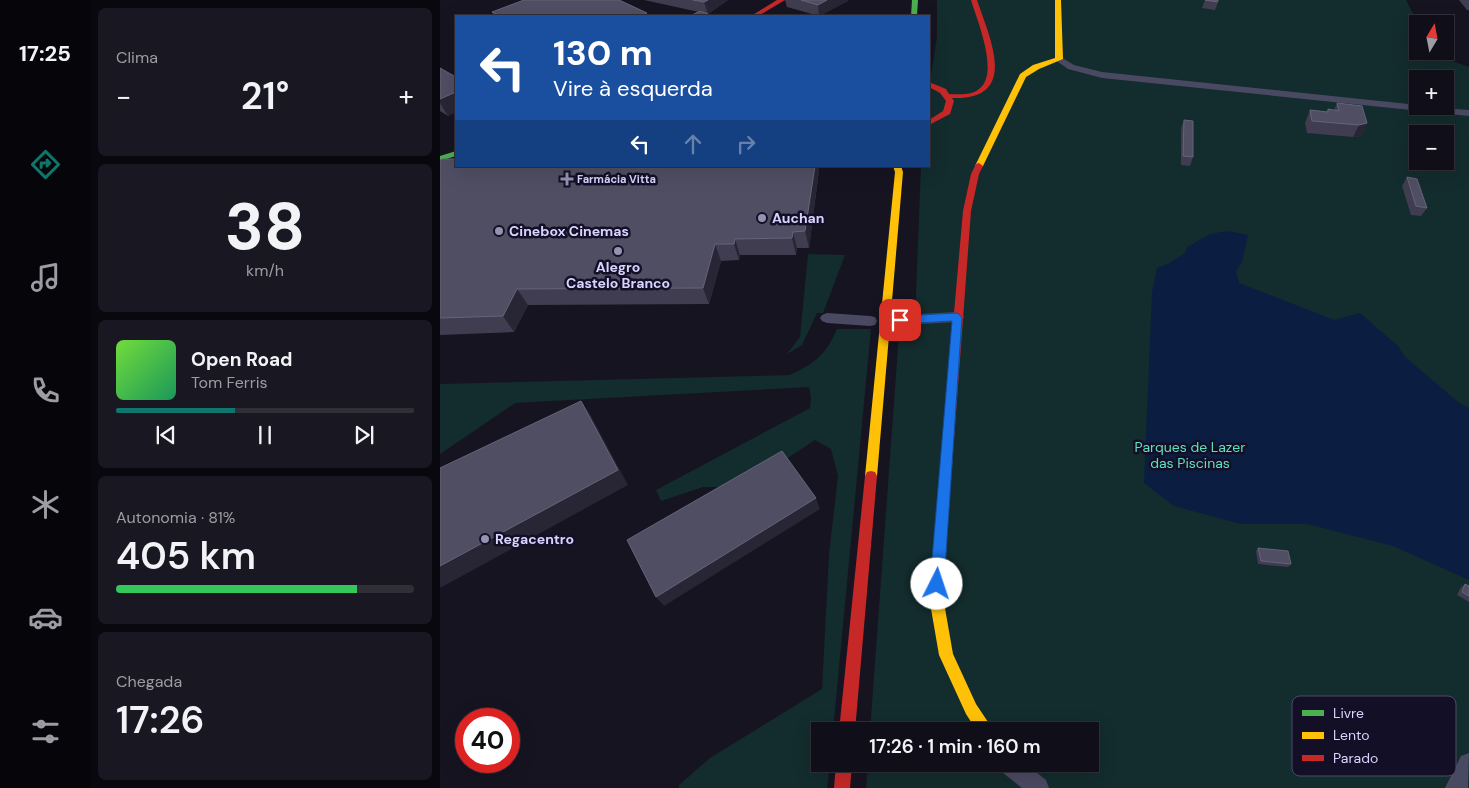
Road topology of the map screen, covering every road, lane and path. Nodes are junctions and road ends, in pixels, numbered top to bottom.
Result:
1 (782, 0) edge
2 (915, 0) edge
3 (974, 0) edge
4 (1058, 0) edge
5 (756, 15) edge
6 (914, 15) edge
7 (1059, 59) junction
8 (992, 62) junction
9 (930, 84) edge
10 (948, 96) junction
11 (1469, 113) edge
12 (941, 117) junction
13 (930, 122) edge
14 (455, 153) edge
15 (440, 159) edge
16 (455, 164) edge
17 (440, 166) edge
18 (899, 168) edge
19 (957, 317) junction
20 (828, 318) dead end
21 (900, 320) dead end
22 (870, 321) dead end
23 (848, 722) edge
24 (980, 722) edge
25 (1469, 764) edge
26 (843, 772) edge
27 (1019, 772) edge
28 (842, 788) edge
29 (1038, 788) edge
30 (1456, 788) edge

1 - 5 street
2 - 6 street
3 - 8 street
4 - 7 street
7 - 11 street
7 - 19 street
8 - 10 street
8 - 12 street
9 - 10 street
10 - 12 street
12 - 13 street
14 - 15 street
16 - 17 street
18 - 23 street
19 - 21 street
19 - 24 street
20 - 22 street
25 - 30 street
26 - 28 street
27 - 29 street

